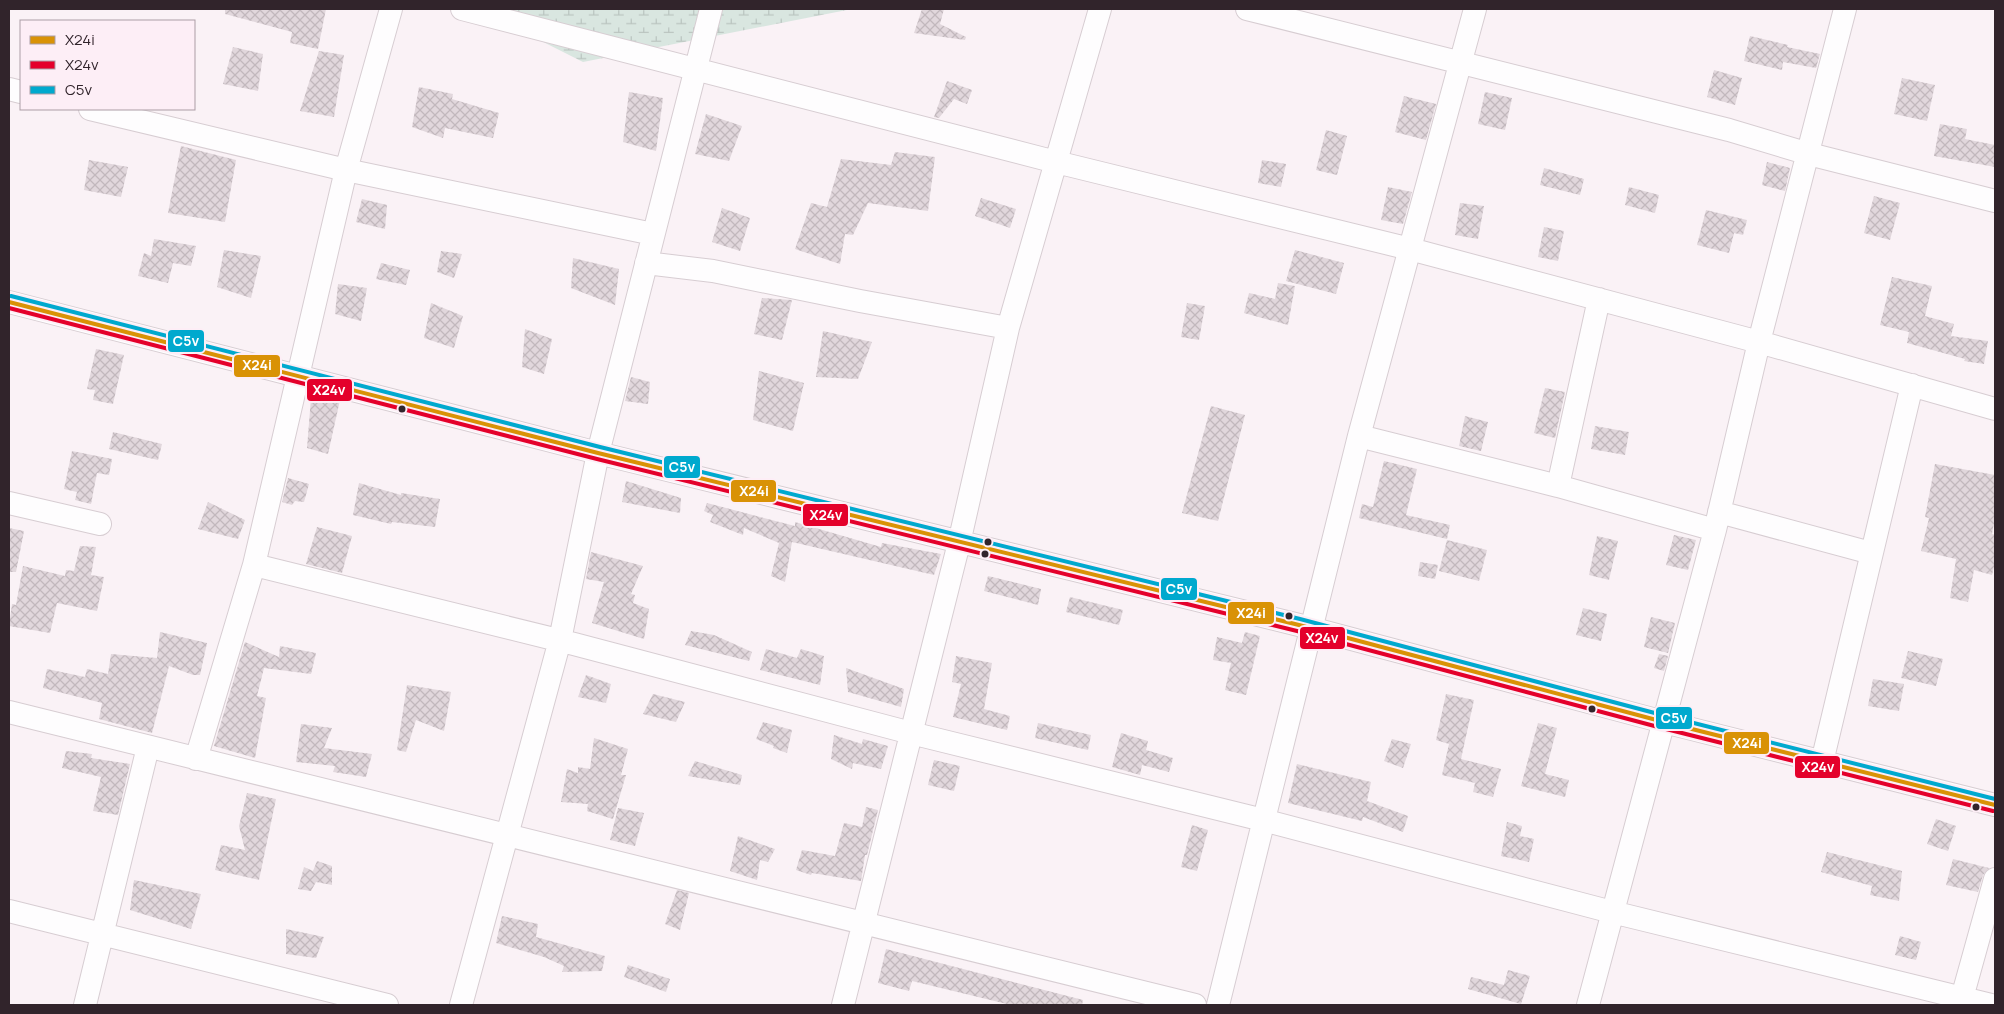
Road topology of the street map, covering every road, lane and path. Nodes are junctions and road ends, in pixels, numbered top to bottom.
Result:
1 (391, 9) edge
2 (462, 9) edge
3 (710, 9) edge
4 (1100, 9) edge
5 (1247, 9) edge
6 (1475, 9) edge
7 (1845, 9) edge
8 (1462, 63) junction
9 (694, 69) junction
10 (94, 110) edge
11 (1809, 154) junction
12 (1056, 162) junction
13 (346, 170) junction
14 (1995, 200) edge
15 (653, 234) junction
16 (1410, 249) junction
17 (646, 264) junction
18 (1599, 299) junction
19 (9, 302) edge
20 (1008, 328) junction
21 (1759, 342) junction
22 (297, 376) junction
23 (1912, 385) junction
24 (1995, 409) edge
25 (1359, 436) junction
26 (598, 453) junction
27 (1558, 486) junction
28 (9, 503) edge
29 (1717, 520) junction
30 (100, 524) dead end
31 (959, 543) junction
32 (1871, 553) junction
33 (254, 565) junction
34 (1311, 629) junction
35 (560, 640) junction
36 (9, 712) edge
37 (1664, 722) junction
38 (911, 733) junction
39 (148, 747) junction
40 (196, 759) junction
41 (1822, 762) junction
42 (1995, 805) edge
43 (1262, 820) junction
44 (508, 834) junction
45 (1995, 879) edge
46 (9, 910) edge
47 (1612, 912) junction
48 (864, 924) junction
49 (102, 934) junction
50 (1961, 1002) edge
51 (85, 1005) edge
52 (386, 1005) edge
53 (461, 1005) edge
54 (843, 1005) edge
55 (1195, 1005) edge
56 (1218, 1005) edge
57 (1588, 1005) edge
58 (1991, 1005) edge

1 - 13 street
2 - 9 street
3 - 9 street
4 - 12 street
5 - 8 street
6 - 8 street
7 - 11 street
8 - 11 street
8 - 16 street
9 - 12 street
9 - 15 street
10 - 13 street
11 - 14 street
11 - 21 street
12 - 16 street
12 - 20 street
13 - 15 street
13 - 22 street
15 - 17 street
16 - 18 street
16 - 25 street
17 - 20 street
17 - 26 street
18 - 21 street
18 - 27 street
19 - 22 street
20 - 31 street
21 - 23 street
21 - 29 street
22 - 26 street
22 - 33 street
23 - 24 street
23 - 32 street
25 - 27 street
25 - 34 street
26 - 31 street
26 - 35 street
27 - 29 street
28 - 30 street
29 - 32 street
29 - 37 street
31 - 34 street
31 - 38 street
32 - 41 street
33 - 35 street
33 - 40 street
34 - 37 street
34 - 43 street
35 - 38 street
35 - 44 street
36 - 39 street
37 - 41 street
37 - 47 street
38 - 43 street
38 - 48 street
39 - 40 street
39 - 49 street
40 - 44 street
41 - 42 street
43 - 47 street
43 - 56 street
44 - 48 street
44 - 53 street
45 - 50 street
46 - 49 street
47 - 50 street
47 - 57 street
48 - 54 street
48 - 55 street
49 - 51 street
49 - 52 street
50 - 58 street

